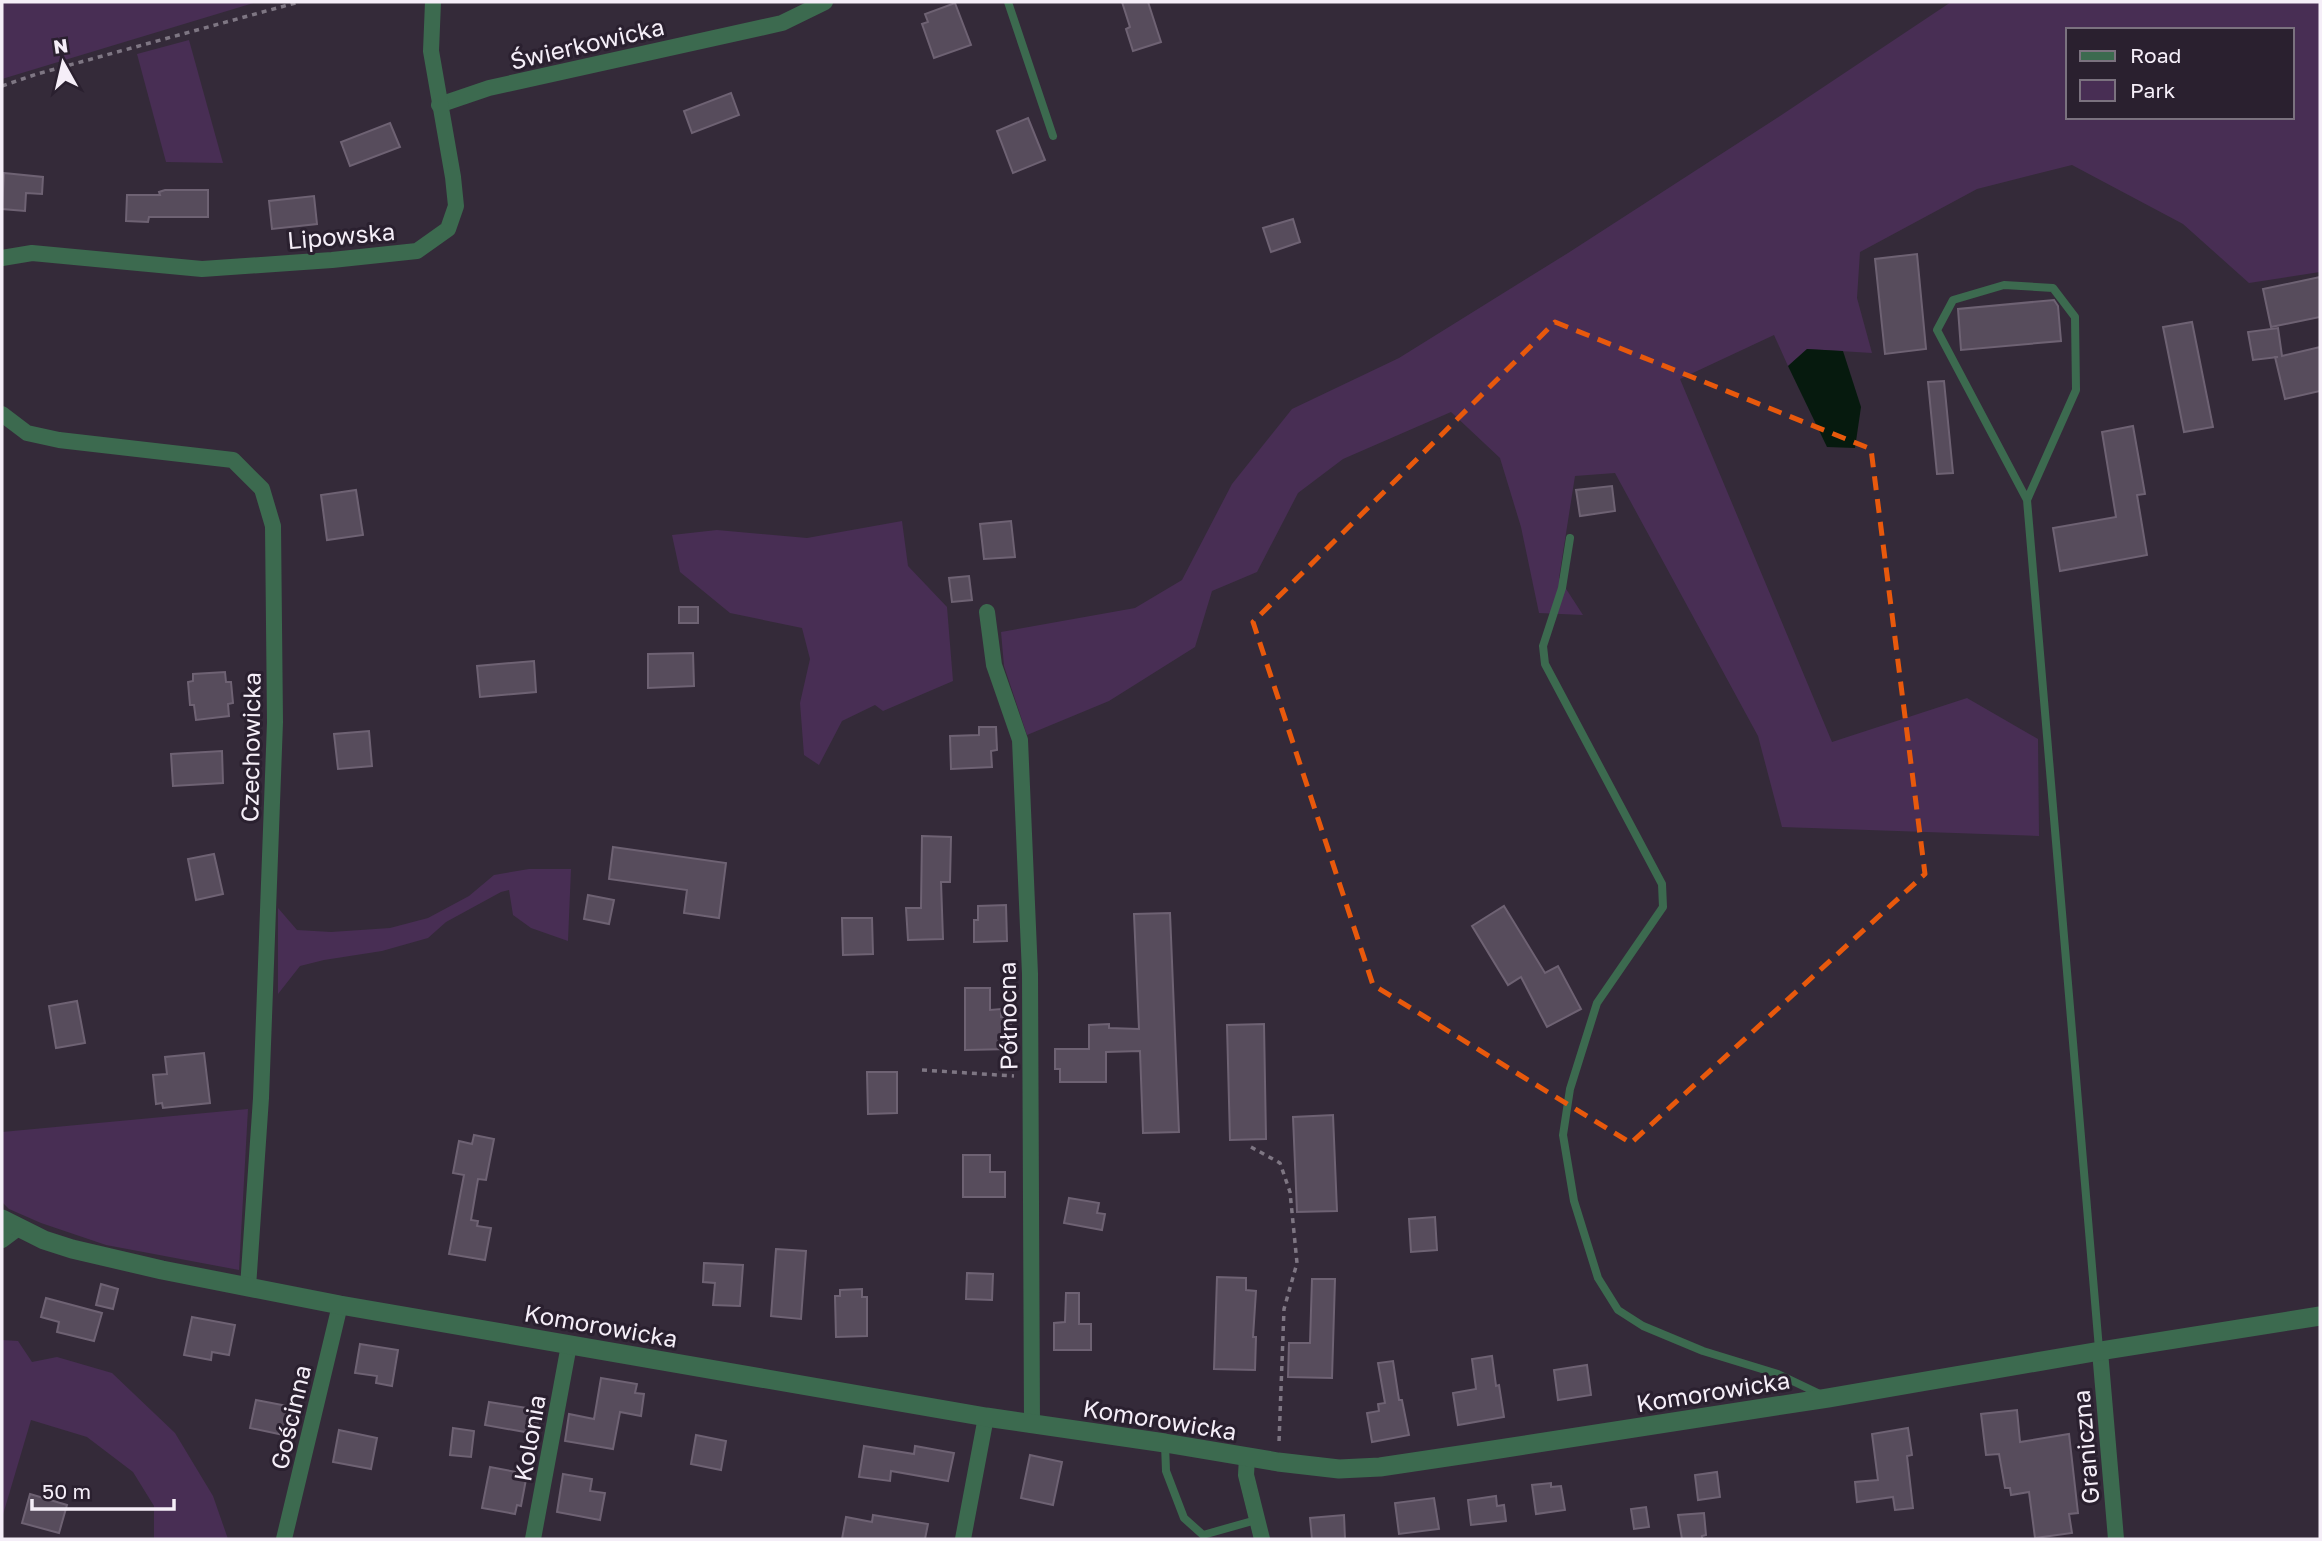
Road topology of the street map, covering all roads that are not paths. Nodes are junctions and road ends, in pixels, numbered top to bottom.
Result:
1 (433, 2) edge
2 (825, 2) edge
3 (1008, 2) edge
4 (439, 105) junction
5 (1053, 136) dead end
6 (2, 258) edge
7 (2, 414) edge
8 (2026, 500) junction
9 (1570, 538) dead end
10 (987, 612) dead end
11 (10, 1223) edge
12 (2, 1240) edge
13 (248, 1287) junction
14 (340, 1304) junction
15 (2320, 1316) edge
16 (569, 1345) junction
17 (2099, 1351) junction
18 (1828, 1398) junction
19 (986, 1417) junction
20 (1032, 1425) junction
21 (1165, 1443) junction
22 (1248, 1457) junction
23 (1256, 1520) junction
24 (284, 1539) edge
25 (533, 1539) edge
26 (963, 1539) edge
27 (1262, 1539) edge
28 (2116, 1539) edge

1 - 4 street, Lipowska
2 - 4 street, Świerkowicka
3 - 5 lane
4 - 6 street, Lipowska
7 - 13 street, Czechowicka
8 - 8 lane
8 - 17 lane
9 - 18 lane
10 - 20 street, Północna
11 - 12 street
11 - 13 street, Komorowicka
13 - 14 street, Komorowicka
14 - 16 street, Komorowicka
14 - 24 street, Gościnna
15 - 17 street, Komorowicka
16 - 19 street, Komorowicka
16 - 25 street, Kolonia
17 - 18 street, Komorowicka
17 - 28 street, Graniczna
18 - 22 street, Komorowicka
19 - 20 street, Komorowicka
19 - 26 street
20 - 21 street, Komorowicka
21 - 22 street, Komorowicka
21 - 23 lane
22 - 23 street
23 - 27 street

